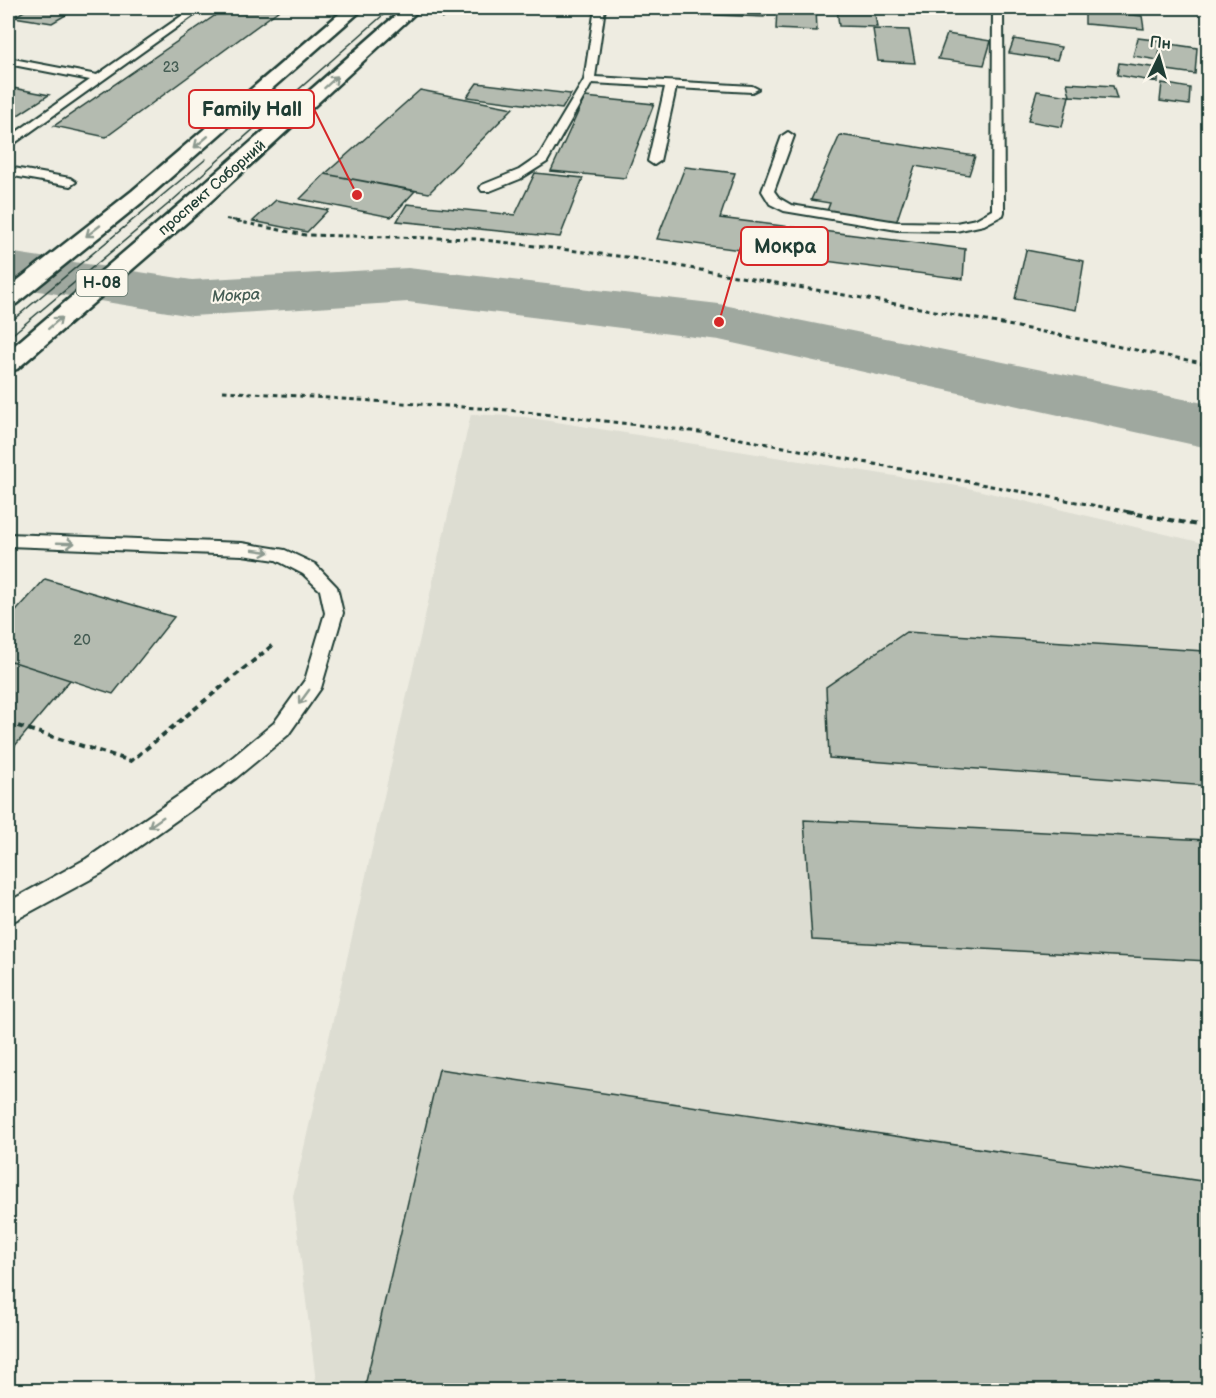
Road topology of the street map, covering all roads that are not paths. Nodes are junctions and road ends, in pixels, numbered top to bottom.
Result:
1 (199, 8) edge
2 (356, 8) edge
3 (413, 8) edge
4 (600, 8) edge
5 (998, 8) edge
6 (8, 61) edge
7 (100, 78) junction
8 (589, 80) junction
9 (671, 85) junction
10 (752, 90) dead end
11 (788, 136) dead end
12 (8, 143) edge
13 (654, 161) dead end
14 (8, 171) edge
15 (70, 182) dead end
16 (486, 188) dead end
17 (8, 299) edge
18 (9, 363) edge
19 (8, 540) edge
20 (8, 914) edge

1 - 7 lane
2 -> 17 main road, Н-08
18 -> 3 main road, проспект Соборний / Н-08
4 - 8 lane
5 - 11 lane
6 - 7 lane
7 - 12 lane
8 - 9 lane
8 - 16 lane
9 - 10 lane
9 - 13 lane
14 - 15 lane
19 -> 20 lane

